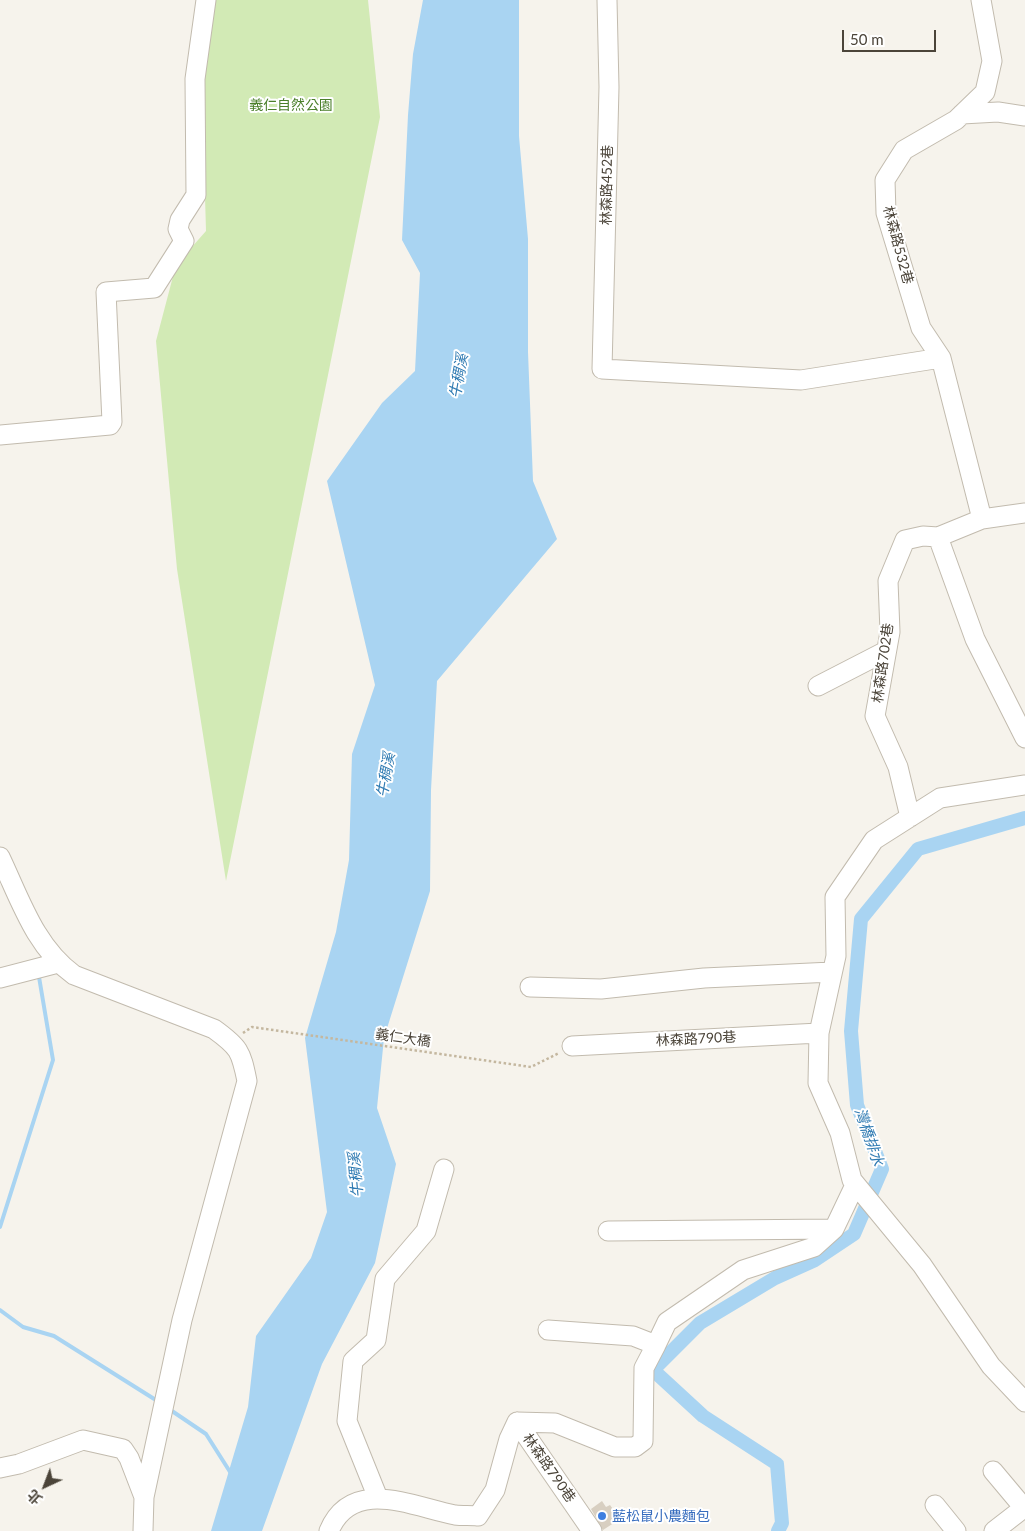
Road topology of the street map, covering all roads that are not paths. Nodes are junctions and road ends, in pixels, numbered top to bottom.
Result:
1 (206, 0) edge
2 (607, 0) edge
3 (982, 0) edge
4 (962, 114) junction
5 (1025, 116) edge
6 (940, 358) junction
7 (0, 435) edge
8 (1025, 513) edge
9 (982, 518) junction
10 (938, 537) junction
11 (886, 651) junction
12 (818, 686) dead end
13 (1025, 738) edge
14 (1025, 785) edge
15 (910, 817) junction
16 (0, 857) edge
17 (58, 963) junction
18 (832, 972) junction
19 (0, 978) edge
20 (530, 987) dead end
21 (819, 1033) junction
22 (572, 1046) road end
23 (444, 1169) dead end
24 (855, 1184) junction
25 (834, 1229) junction
26 (608, 1231) dead end
27 (548, 1330) dead end
28 (656, 1345) junction
29 (1025, 1402) edge
30 (517, 1422) junction
31 (0, 1468) edge
32 (993, 1471) dead end
33 (144, 1497) junction
34 (378, 1498) junction
35 (935, 1505) dead end
36 (1024, 1507) edge
37 (143, 1531) edge
38 (329, 1531) edge
39 (592, 1531) edge
40 (956, 1531) edge
41 (994, 1531) edge

1 - 7 street
2 - 6 street, 林森路452巷
3 - 4 street, 林森路532巷
4 - 5 street
4 - 6 street, 林森路532巷
6 - 9 street
8 - 9 street, 林森路702巷
9 - 10 street, 林森路702巷
10 - 11 street, 林森路702巷
10 - 13 street
11 - 12 street
11 - 15 street, 林森路702巷
14 - 15 street
15 - 18 street
16 - 17 street
17 - 19 street
17 - 33 street
18 - 20 street
18 - 21 street
21 - 22 street, 林森路790巷
21 - 24 street
23 - 34 street
24 - 25 street, 林森路790巷
24 - 29 street
25 - 26 street
25 - 28 street, 林森路790巷
27 - 28 street
28 - 30 street, 林森路790巷
30 - 34 street
30 - 39 street, 林森路790巷
31 - 33 street
32 - 36 street
33 - 37 street
34 - 38 street
35 - 40 street
36 - 41 street

